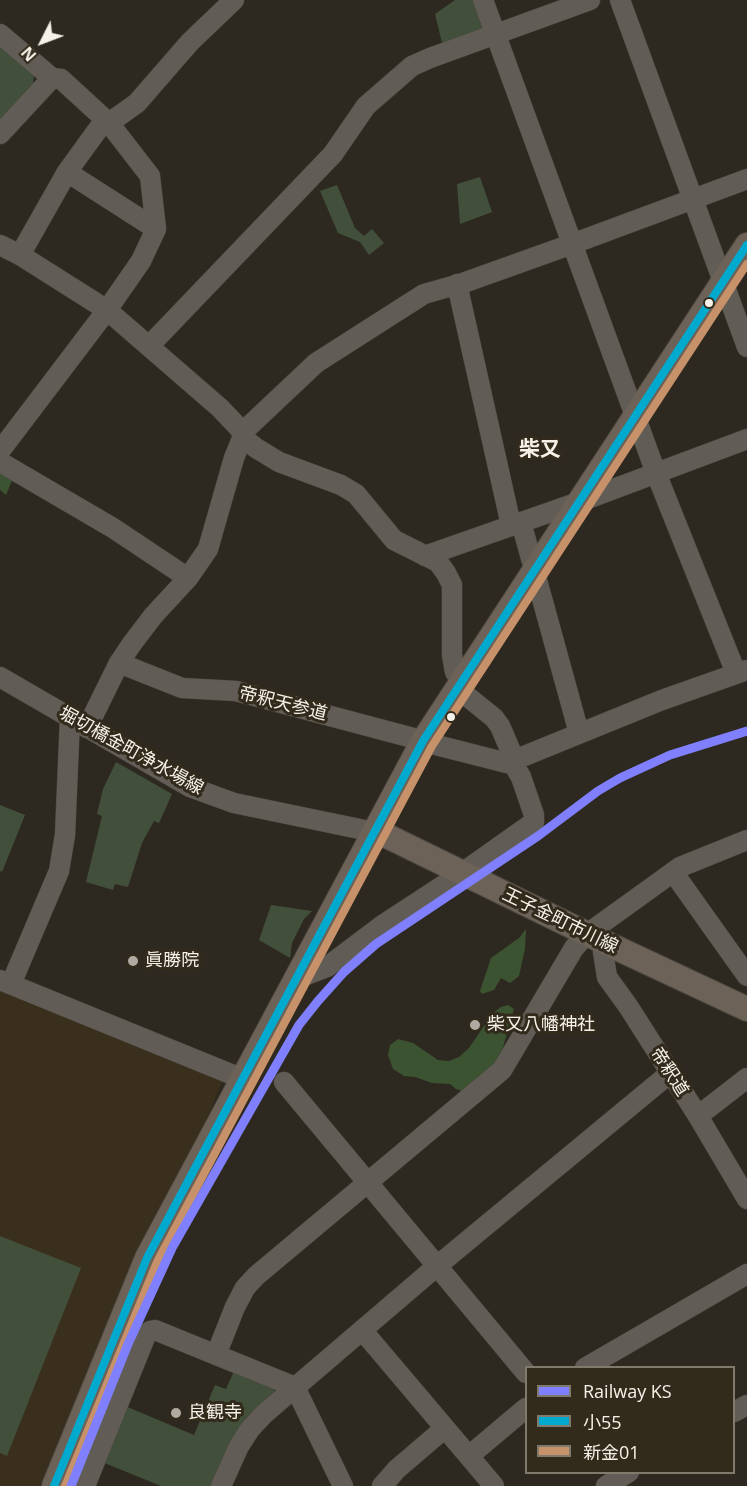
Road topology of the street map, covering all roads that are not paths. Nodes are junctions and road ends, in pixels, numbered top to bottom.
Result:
1 (234, 0) edge
2 (483, 0) edge
3 (590, 0) edge
4 (620, 0) edge
5 (0, 34) edge
6 (496, 34) junction
7 (52, 78) junction
8 (107, 122) junction
9 (0, 134) edge
10 (67, 172) junction
11 (747, 179) edge
12 (693, 199) junction
13 (156, 230) junction
14 (0, 244) edge
15 (572, 244) junction
16 (747, 245) edge
17 (20, 255) junction
18 (723, 282) junction
19 (457, 284) junction
20 (107, 310) junction
21 (149, 346) junction
22 (747, 347) edge
23 (635, 417) junction
24 (243, 435) junction
25 (747, 439) edge
26 (0, 451) edge
27 (0, 462) edge
28 (656, 473) junction
29 (579, 502) junction
30 (516, 523) junction
31 (425, 556) junction
32 (535, 569) junction
33 (188, 578) junction
34 (119, 663) junction
35 (741, 672) edge
36 (0, 677) edge
37 (459, 685) junction
38 (79, 723) junction
39 (579, 733) junction
40 (509, 762) junction
41 (374, 832) junction
42 (747, 840) edge
43 (673, 872) junction
44 (462, 873) junction
45 (597, 939) junction
46 (747, 976) edge
47 (296, 979) junction
48 (6, 982) edge
49 (747, 1009) edge
50 (669, 1074) junction
51 (747, 1078) edge
52 (243, 1079) junction
53 (284, 1082) dead end
54 (698, 1116) junction
55 (367, 1181) junction
56 (747, 1199) edge
57 (437, 1266) junction
58 (747, 1274) edge
59 (362, 1330) junction
60 (216, 1354) junction
61 (588, 1366) edge
62 (525, 1372) edge
63 (295, 1387) junction
64 (525, 1409) edge
65 (445, 1428) junction
66 (469, 1456) junction
67 (54, 1486) edge
68 (85, 1486) edge
69 (221, 1486) edge
70 (343, 1486) edge
71 (382, 1486) edge
72 (494, 1486) edge

1 - 8 street
2 - 6 street
3 - 6 street
4 - 12 street
5 - 7 street
6 - 15 street
6 - 21 street
7 - 8 street
7 - 9 street
8 - 10 street
8 - 13 street
10 - 13 street
10 - 17 street
11 - 12 street
12 - 15 street
12 - 18 street
13 - 20 street
14 - 17 street
15 - 19 street
15 - 23 street
16 - 18 main road
17 - 20 street
18 - 22 street
18 - 23 main road
19 - 24 street
19 - 30 street
20 - 21 street
20 - 26 street
21 - 24 street
23 - 28 street
23 - 29 main road
24 - 31 street
24 - 33 street
25 - 28 street
27 - 33 street
28 - 29 street
28 - 35 street
29 - 30 street
29 - 32 main road
30 - 31 street
30 - 32 street
31 - 37 street
32 - 37 main road
32 - 39 street
33 - 34 street
34 - 38 street
34 - 40 street, 帝釈天参道
35 - 39 street
36 - 38 street, 堀切橋金町浄水場線
37 - 40 street
37 - 41 main road
38 - 41 street, 堀切橋金町浄水場線
38 - 48 street
39 - 40 street
40 - 44 street
41 - 44 main road, 王子金町市川線
41 - 47 main road
42 - 43 street
43 - 45 street
43 - 46 street
44 - 45 main road, 王子金町市川線
44 - 47 street
45 - 49 main road, 王子金町市川線
45 - 50 street, 帝釈道
45 - 55 street
47 - 52 main road
48 - 52 street
50 - 54 street, 帝釈道
50 - 57 street
51 - 54 street
52 - 67 main road
53 - 55 street
54 - 56 street, 帝釈道
55 - 57 street
55 - 60 street
57 - 59 street
57 - 62 street
58 - 61 street
59 - 63 street
59 - 65 street
60 - 63 street
60 - 68 street
63 - 69 street
63 - 70 street
64 - 66 street
65 - 66 street
65 - 71 street
66 - 72 street

